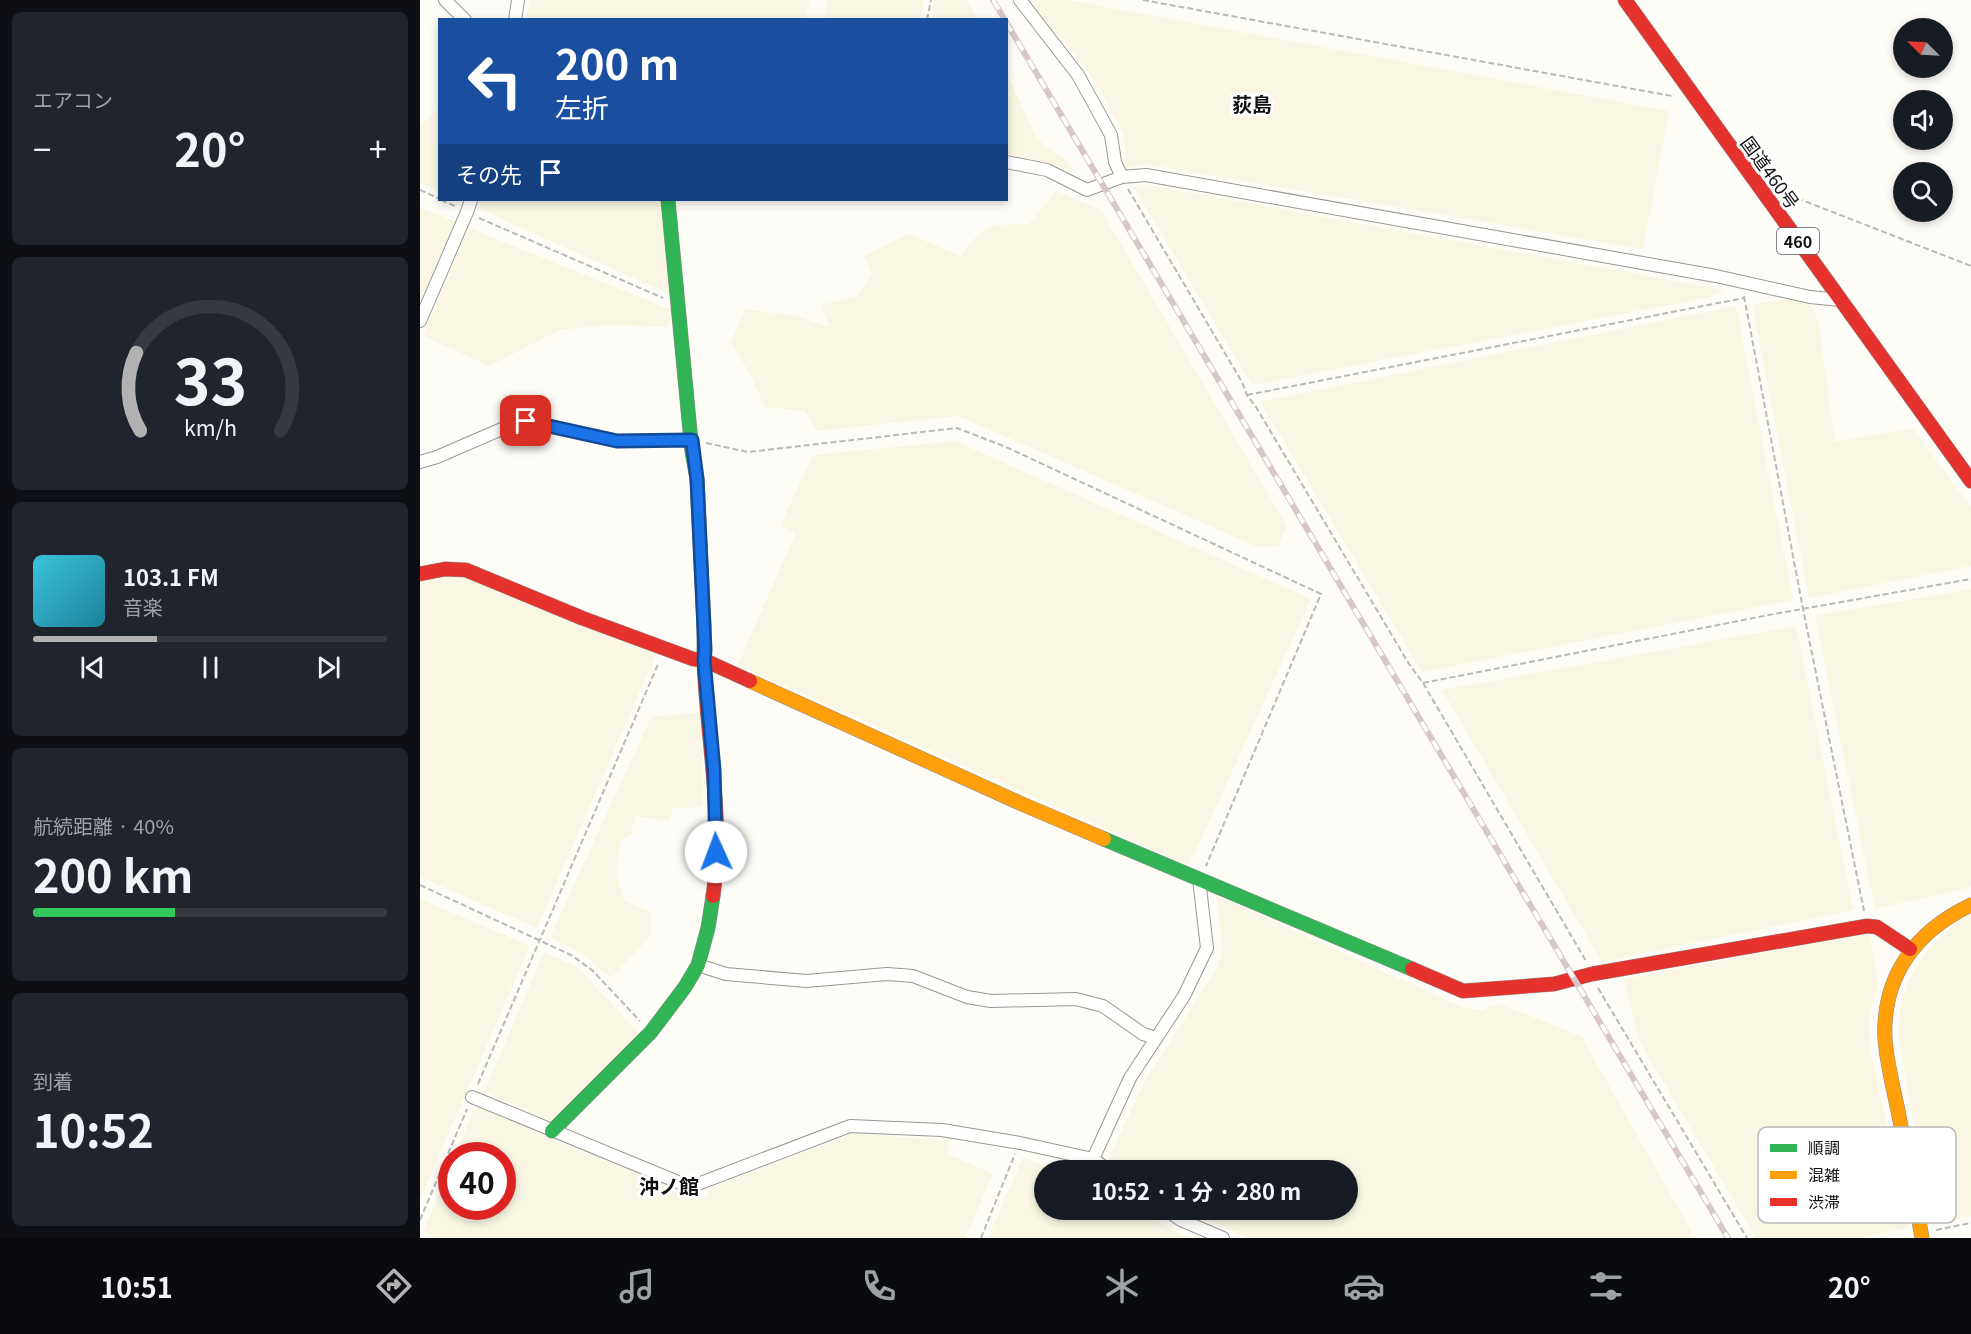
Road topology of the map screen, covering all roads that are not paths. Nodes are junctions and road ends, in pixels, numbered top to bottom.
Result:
1 (445, 0) edge
2 (518, 0) edge
3 (1020, 0) edge
4 (1625, 0) edge
5 (463, 18) edge
6 (515, 18) edge
7 (1008, 162) edge
8 (1122, 177) junction
9 (668, 201) edge
10 (469, 206) edge
11 (1841, 300) junction
12 (420, 321) edge
13 (692, 440) junction
14 (420, 462) edge
15 (1971, 481) edge
16 (420, 574) edge
17 (704, 660) junction
18 (1199, 879) junction
19 (1971, 904) edge
20 (1910, 950) junction
21 (698, 965) junction
22 (1155, 1038) junction
23 (472, 1097) road end
24 (1902, 1127) edge
25 (552, 1131) junction
26 (1093, 1159) joint
27 (1181, 1220) edge
28 (1223, 1238) edge

1 - 5 street
2 - 6 street
3 - 8 street
4 - 11 main road, 国道460号 / 460
7 - 8 street
8 - 11 street
9 - 13 main road
10 - 12 street
11 - 15 main road, 国道460号 / 460
13 - 14 street
13 - 17 main road
16 - 17 main road
17 - 18 main road
17 - 21 main road
18 - 20 main road
18 - 22 street
19 - 20 main road
20 - 24 main road
21 - 22 street
21 - 25 main road
22 - 26 street
23 - 25 street
25 - 26 street
27 - 28 street

